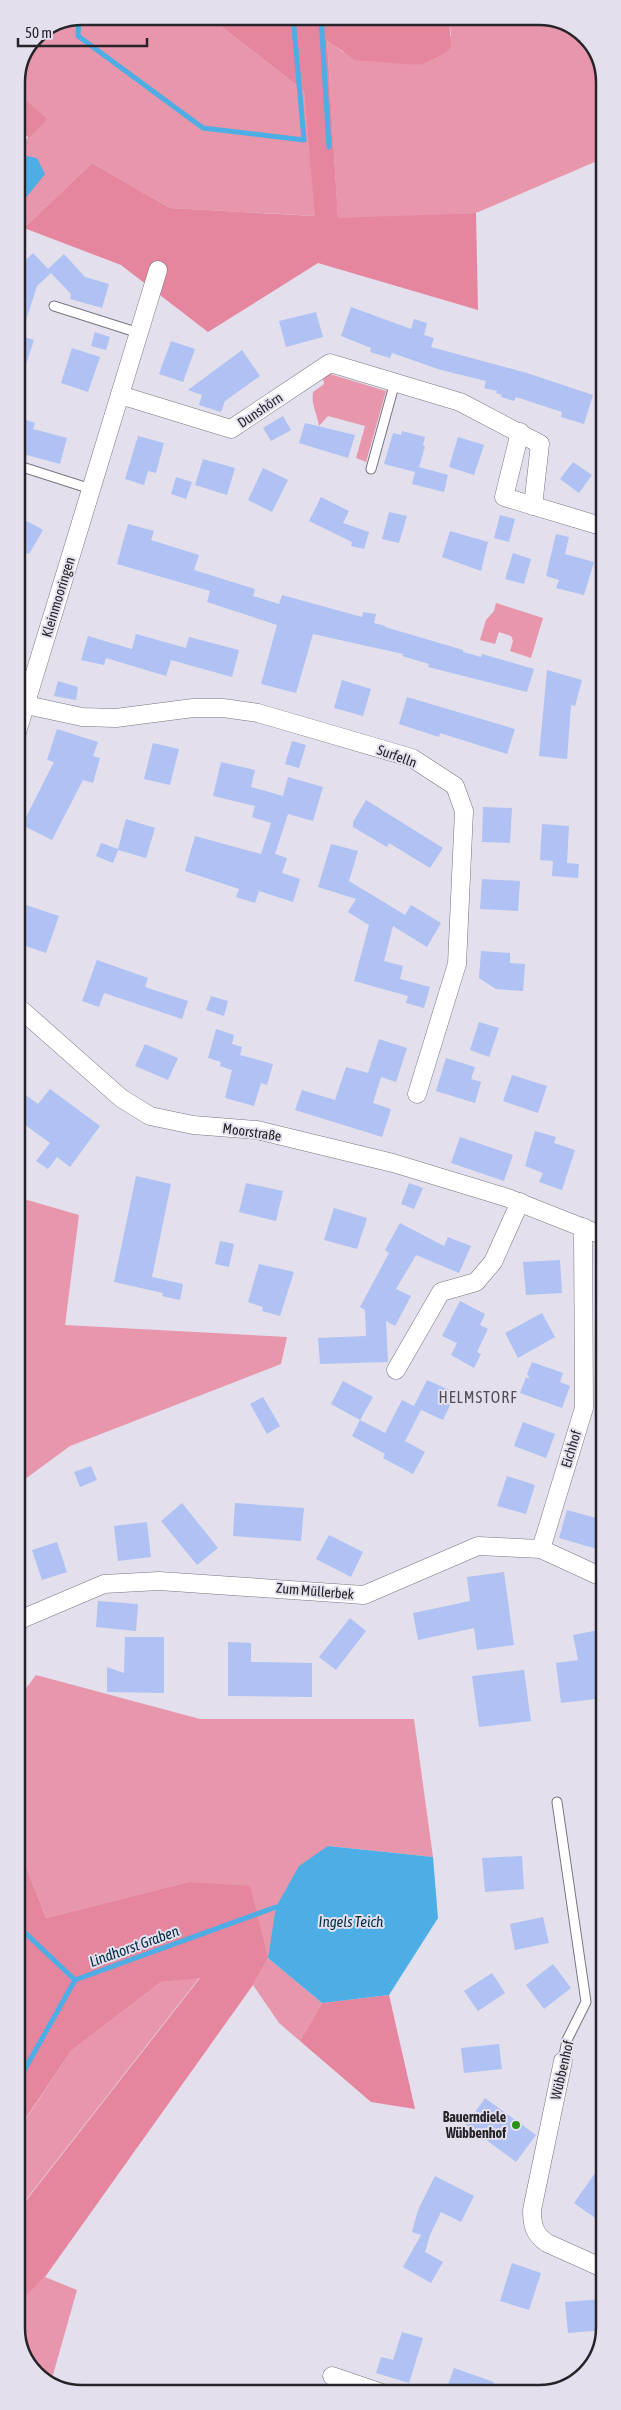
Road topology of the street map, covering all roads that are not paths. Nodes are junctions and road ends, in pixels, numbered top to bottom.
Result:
1 (158, 270) dead end
2 (54, 306) dead end
3 (139, 333) junction
4 (394, 382) junction
5 (120, 395) junction
6 (520, 432) junction
7 (25, 468) edge
8 (371, 469) dead end
9 (91, 488) junction
10 (533, 506) junction
11 (596, 525) edge
12 (25, 693) edge
13 (25, 706) edge
14 (25, 1013) edge
15 (417, 1094) dead end
16 (520, 1202) junction
17 (584, 1227) junction
18 (596, 1232) edge
19 (396, 1370) dead end
20 (541, 1549) junction
21 (596, 1574) edge
22 (25, 1618) edge
23 (557, 1802) dead end
24 (563, 2061) joint
25 (596, 2265) edge
26 (332, 2376) dead end
27 (358, 2385) edge

1 - 3 street, Kleinmooringen
2 - 3 lane
3 - 5 street, Kleinmooringen
4 - 5 street, Dunshörn
4 - 6 street, Dunshörn
4 - 8 lane
5 - 9 street, Kleinmooringen
6 - 10 street, Dunshörn
6 - 10 street
7 - 9 lane
9 - 12 street, Kleinmooringen
10 - 11 street
13 - 15 street, Surfelln
14 - 16 street, Moorstraße
16 - 17 street, Moorstraße
16 - 19 street
17 - 18 street, Moorstraße
17 - 20 street, Eichhof
20 - 21 street, Zum Müllerbek
20 - 22 street, Zum Müllerbek
23 - 24 lane, Wübbenhof
24 - 25 street, Wübbenhof
26 - 27 street

